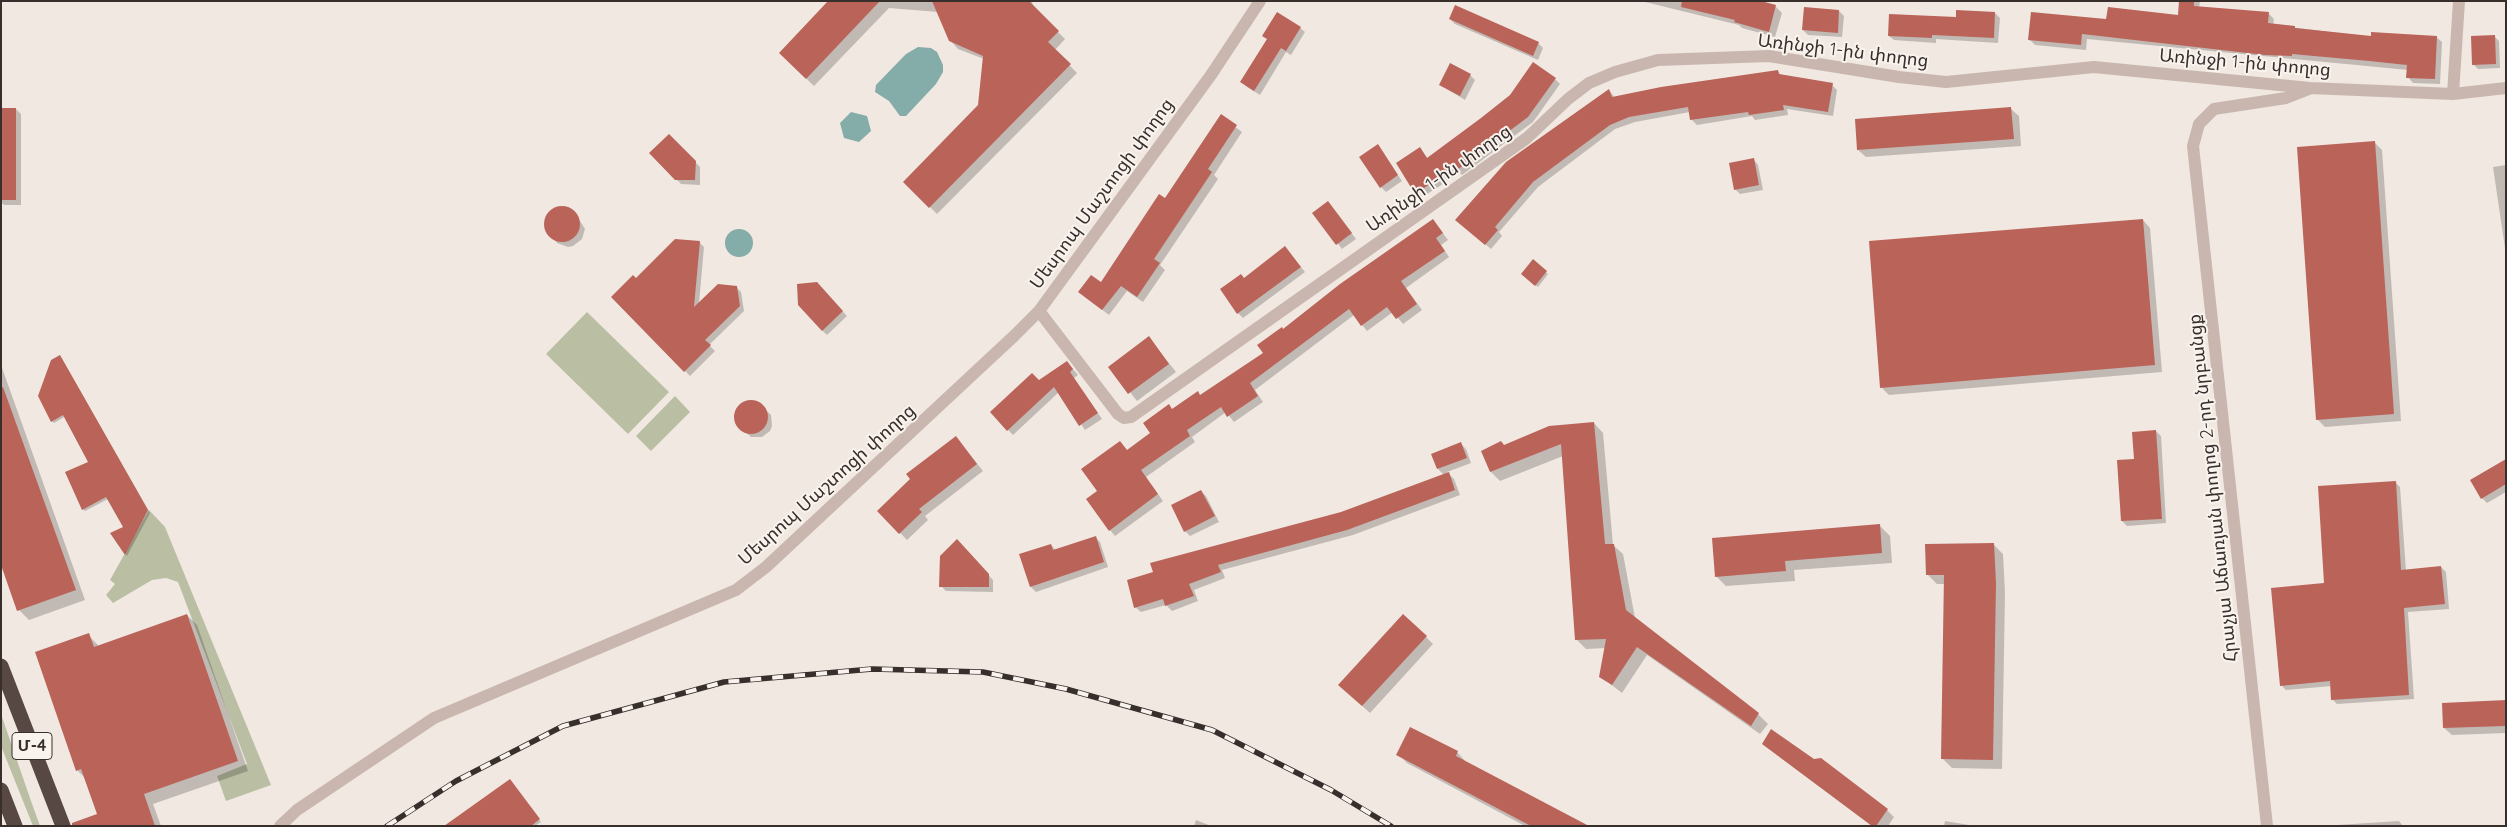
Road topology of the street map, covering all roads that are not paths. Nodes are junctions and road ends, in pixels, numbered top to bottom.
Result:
1 (1260, 1) edge
2 (2460, 1) edge
3 (2310, 88) junction
4 (2506, 88) edge
5 (2453, 94) junction
6 (1038, 311) junction
7 (1, 666) edge
8 (1, 790) edge
9 (16, 826) edge
10 (63, 826) edge
11 (280, 826) edge
12 (2267, 826) edge

1 - 6 street, Մեսրոպ Մաշտոցի փողոց
2 - 5 street
3 - 5 street, Առինջի 1-ին փողոց
3 - 6 street, Առինջի 1-ին փողոց
3 - 12 street, Հրաչյա Աճառյան փողոց 2-րդ նրբանցք
4 - 5 street, Առինջի 1-ին փողոց
6 - 11 street, Մեսրոպ Մաշտոցի փողոց
7 - 10 highway, Մ-4
8 - 9 highway

